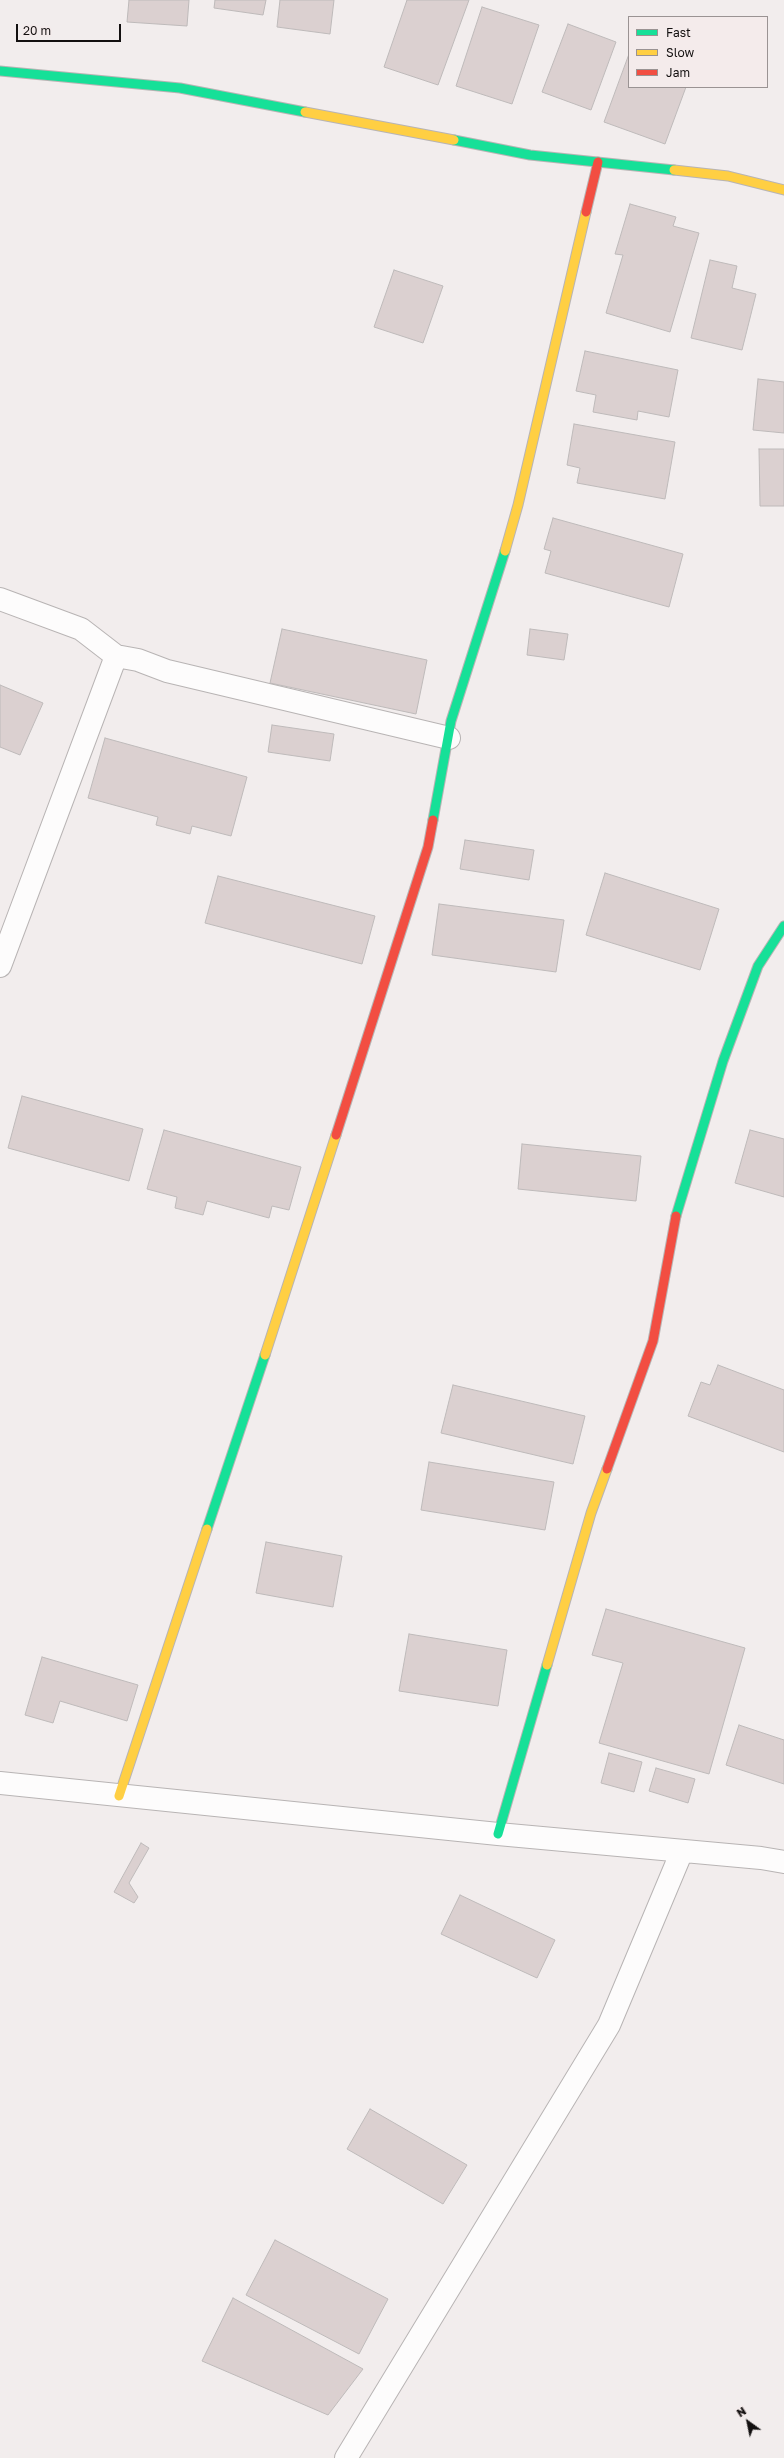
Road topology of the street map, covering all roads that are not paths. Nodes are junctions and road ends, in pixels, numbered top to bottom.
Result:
1 (0, 71) edge
2 (598, 162) junction
3 (784, 190) edge
4 (0, 599) edge
5 (116, 656) junction
6 (449, 738) junction
7 (784, 926) edge
8 (0, 966) edge
9 (0, 1783) edge
10 (118, 1796) junction
11 (498, 1834) junction
12 (682, 1851) junction
13 (784, 1862) edge
14 (346, 2458) edge

1 - 2 street
2 - 3 street
2 - 6 street
4 - 5 street
5 - 6 street
5 - 8 street
6 - 10 street
7 - 11 street
9 - 10 street
10 - 11 street
11 - 12 street
12 - 13 street
12 - 14 street

